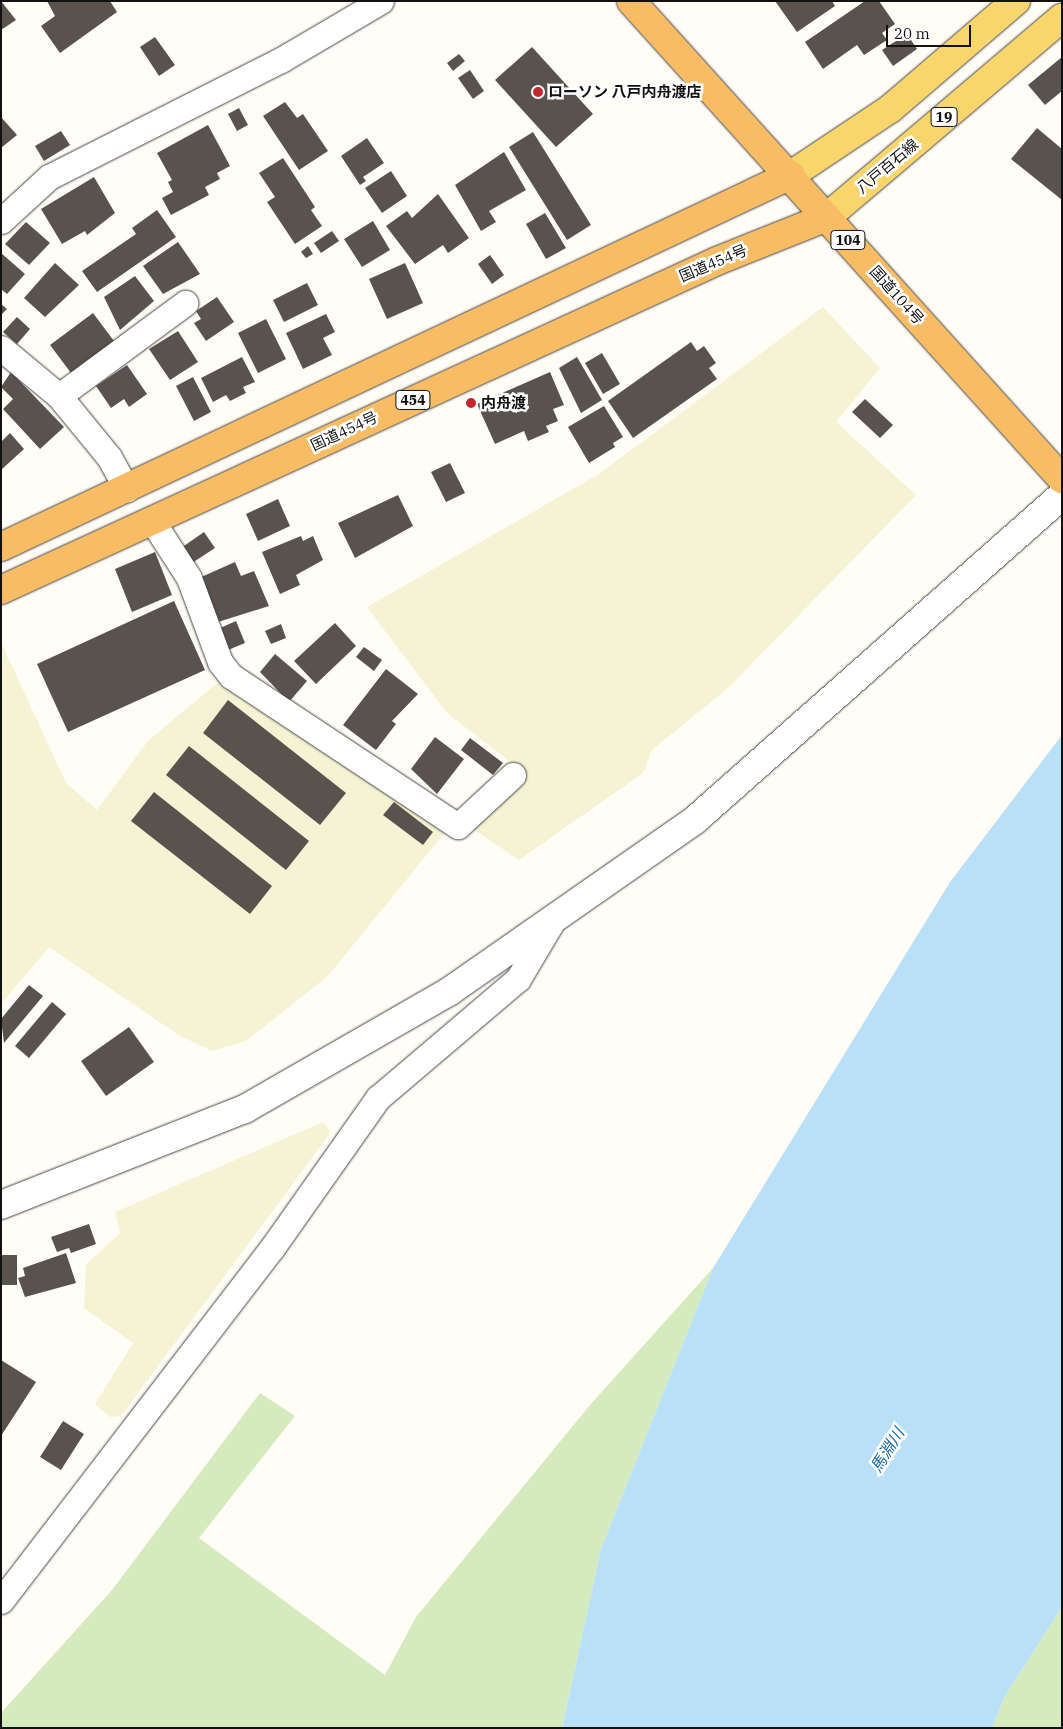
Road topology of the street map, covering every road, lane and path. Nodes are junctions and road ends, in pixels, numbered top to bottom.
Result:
1 (381, 1) edge
2 (631, 1) edge
3 (1016, 1) edge
4 (1062, 18) edge
5 (792, 175) junction
6 (3, 215) edge
7 (827, 217) junction
8 (185, 303) dead end
9 (1, 348) edge
10 (59, 396) junction
11 (1062, 480) edge
12 (127, 489) junction
13 (1062, 495) edge
14 (151, 519) junction
15 (1, 547) edge
16 (1, 590) edge
17 (513, 775) dead end
18 (555, 917) junction
19 (1, 1206) edge
20 (1, 1601) edge

1 - 6 street
2 - 5 highway, 国道104号 / 104
3 - 5 main road
4 - 7 main road, 八戸百石線 / 19
5 - 7 highway, 国道104号 / 104
5 - 12 highway, 454
7 - 11 highway, 国道104号 / 104
7 - 14 highway, 国道454号 / 454
8 - 10 street
9 - 10 street
10 - 12 street
12 - 15 highway, 454
13 - 18 street
14 - 16 highway, 国道454号 / 454
14 - 17 street
18 - 19 street
18 - 20 street

